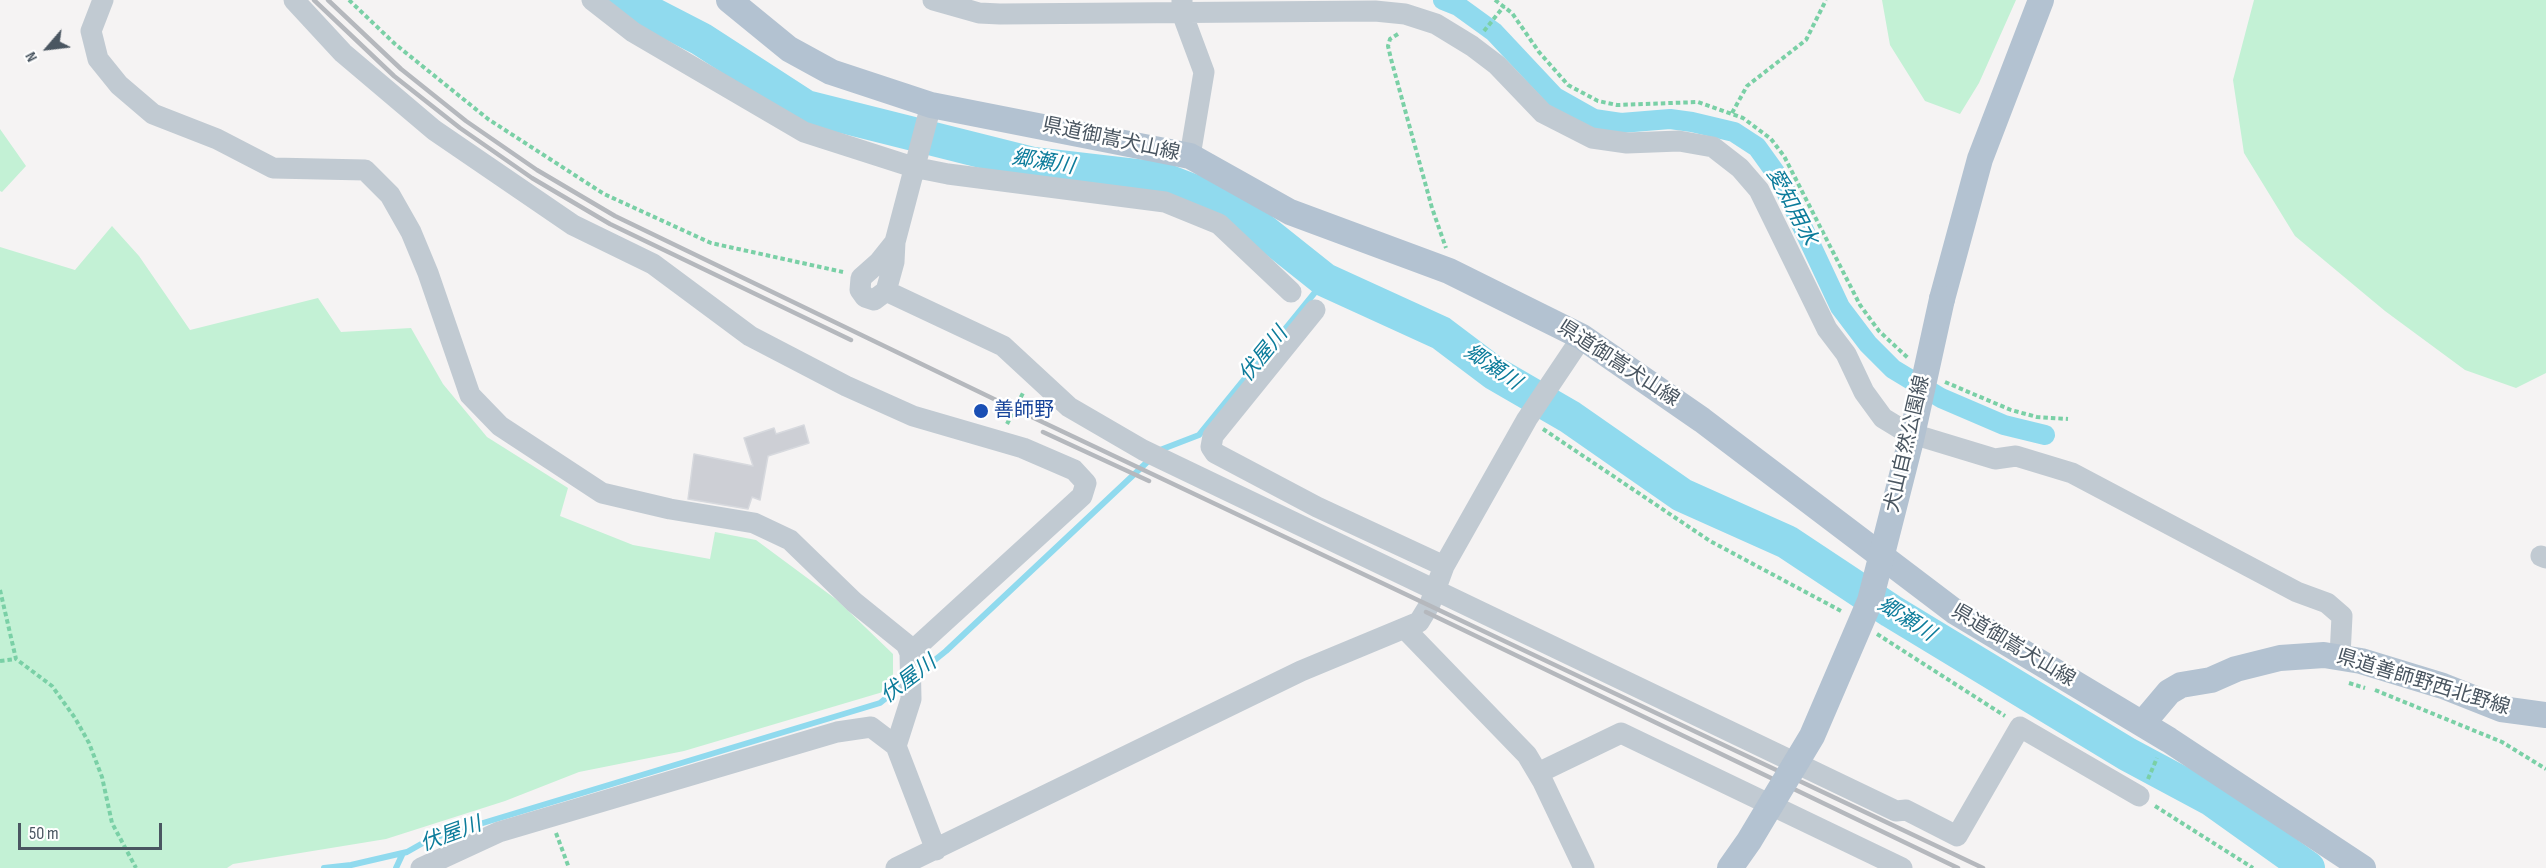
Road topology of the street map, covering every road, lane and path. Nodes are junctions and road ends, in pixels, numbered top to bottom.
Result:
1 (103, 0) edge
2 (294, 0) edge
3 (349, 0) edge
4 (592, 0) edge
5 (729, 0) edge
6 (933, 0) edge
7 (1826, 0) edge
8 (2041, 0) edge
9 (1182, 6) edge
10 (1504, 6) dead end
11 (1407, 35) dead end
12 (1472, 46) junction
13 (929, 112) junction
14 (1732, 113) dead end
15 (1190, 156) junction
16 (913, 167) junction
17 (895, 242) junction
18 (1449, 271) junction
19 (861, 278) junction
20 (886, 291) junction
21 (1291, 292) dead end
22 (1315, 309) dead end
23 (1582, 336) junction
24 (1032, 374) junction
25 (1527, 419) junction
26 (999, 441) junction
27 (1444, 566) junction
28 (1434, 588) junction
29 (0, 590) edge
30 (1844, 613) dead end
31 (1406, 630) junction
32 (1873, 632) dead end
33 (910, 653) junction
34 (16, 659) junction
35 (0, 661) edge
36 (2341, 669) junction
37 (2546, 715) edge
38 (2142, 724) junction
39 (2020, 727) junction
40 (897, 746) junction
41 (2159, 755) dead end
42 (2546, 769) edge
43 (1538, 773) junction
44 (2139, 796) junction
45 (551, 818) junction
46 (936, 850) junction
47 (136, 868) edge
48 (421, 868) edge
49 (569, 868) edge
50 (896, 868) edge
51 (1584, 868) edge
52 (1730, 868) edge
53 (1902, 868) edge
54 (2253, 868) edge
55 (2363, 868) edge

1 - 33 street
2 - 26 street
3 - 19 path
4 - 16 street
5 - 13 main road, 県道御嵩犬山線
6 - 9 street
7 - 14 path
8 - 52 main road, 犬山自然公園線, bridge
9 - 12 street
9 - 15 street
10 - 12 path
11 - 18 path
12 - 36 street
13 - 15 main road, 県道御嵩犬山線
13 - 16 street
15 - 18 main road, 県道御嵩犬山線
16 - 17 street
16 - 21 street
17 - 19 street
17 - 20 street
18 - 23 main road, 県道御嵩犬山線
19 - 20 street
20 - 24 street
22 - 27 street
23 - 25 street
23 - 38 main road, 県道御嵩犬山線
24 - 26 path
24 - 28 street
25 - 27 street
25 - 30 path
26 - 33 street
27 - 28 street
28 - 31 street
28 - 39 street
29 - 34 path
31 - 43 street
31 - 46 street
32 - 39 path
33 - 40 street
34 - 35 path
34 - 47 path
36 - 37 main road, 県道善師野西北野線
36 - 38 main road, 県道善師野西北野線
36 - 42 path
38 - 55 main road, 県道御嵩犬山線
39 - 44 street
40 - 45 street
40 - 46 street
41 - 44 path
43 - 51 street
43 - 53 street
44 - 54 path
45 - 48 street
45 - 49 path
46 - 50 street

